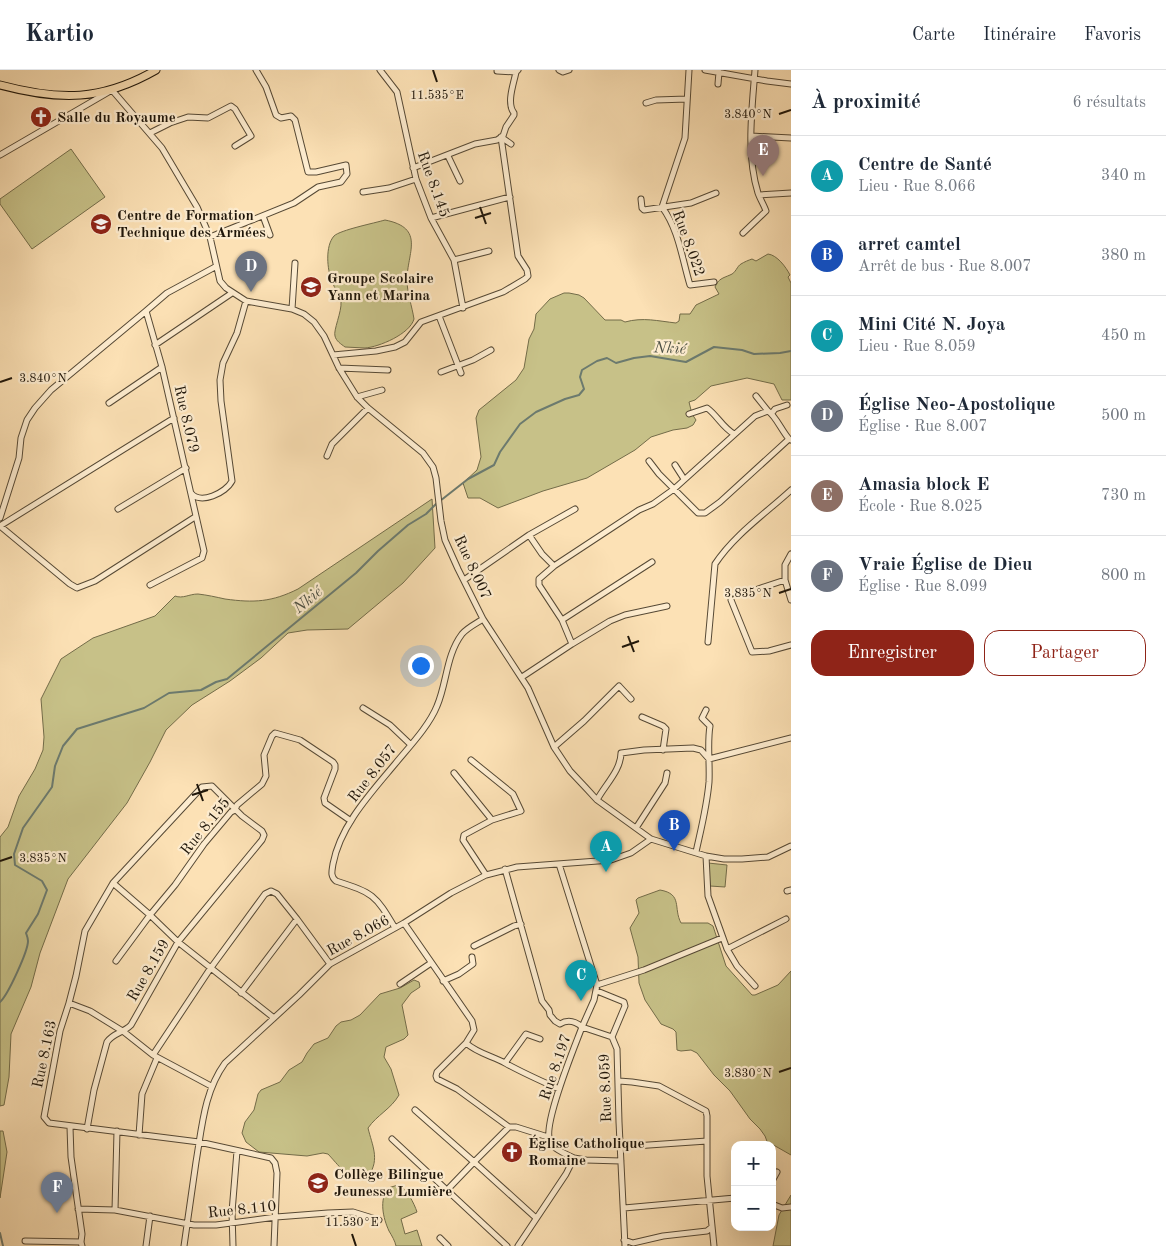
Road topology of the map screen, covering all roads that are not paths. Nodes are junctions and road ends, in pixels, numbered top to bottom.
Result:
1 (156, 70) edge
2 (256, 70) edge
3 (380, 70) edge
4 (559, 70) edge
5 (569, 70) edge
6 (689, 70) edge
7 (705, 70) edge
8 (755, 70) edge
9 (497, 71) edge
10 (517, 71) edge
11 (719, 72) junction
12 (755, 79) junction
13 (718, 84) dead end
14 (791, 84) edge
15 (0, 85) edge
16 (112, 90) junction
17 (687, 99) junction
18 (646, 103) dead end
19 (150, 133) junction
20 (751, 136) junction
21 (501, 138) junction
22 (791, 138) edge
23 (511, 144) dead end
24 (235, 146) dead end
25 (0, 155) edge
26 (448, 156) junction
27 (413, 168) junction
28 (416, 178) junction
29 (460, 181) dead end
30 (364, 192) dead end
31 (716, 193) dead end
32 (791, 193) edge
33 (758, 194) junction
34 (510, 197) junction
35 (641, 199) dead end
36 (662, 207) junction
37 (263, 216) junction
38 (431, 218) junction
39 (743, 233) dead end
40 (270, 235) dead end
41 (210, 238) junction
42 (489, 251) dead end
43 (454, 260) junction
44 (295, 263) dead end
45 (216, 267) junction
46 (714, 282) dead end
47 (232, 293) junction
48 (246, 301) junction
49 (463, 308) junction
50 (292, 310) junction
51 (146, 311) junction
52 (439, 316) junction
53 (156, 344) junction
54 (491, 350) dead end
55 (333, 355) junction
56 (459, 365) junction
57 (162, 367) junction
58 (340, 368) junction
59 (388, 370) dead end
60 (440, 372) dead end
61 (461, 373) dead end
62 (382, 390) dead end
63 (756, 396) dead end
64 (357, 397) junction
65 (109, 403) dead end
66 (787, 405) dead end
67 (368, 408) junction
68 (770, 412) junction
69 (689, 414) dead end
70 (174, 418) junction
71 (734, 434) junction
72 (790, 439) edge
73 (326, 456) dead end
74 (649, 462) dead end
75 (675, 465) dead end
76 (186, 468) junction
77 (684, 479) junction
78 (674, 489) junction
79 (791, 490) edge
80 (190, 492) junction
81 (118, 509) dead end
82 (575, 509) dead end
83 (195, 517) junction
84 (0, 518) edge
85 (0, 526) edge
86 (529, 536) junction
87 (791, 554) edge
88 (652, 562) dead end
89 (554, 566) junction
90 (464, 580) junction
91 (785, 580) junction
92 (150, 585) dead end
93 (758, 589) dead end
94 (790, 596) edge
95 (731, 600) dead end
96 (667, 606) dead end
97 (484, 618) junction
98 (562, 620) junction
99 (708, 642) dead end
100 (572, 644) junction
101 (791, 645) edge
102 (522, 678) junction
103 (631, 699) dead end
104 (363, 708) dead end
105 (706, 710) dead end
106 (642, 717) dead end
107 (791, 738) edge
108 (410, 744) junction
109 (554, 747) junction
110 (663, 750) junction
111 (471, 760) dead end
112 (709, 760) junction
113 (454, 773) dead end
114 (667, 773) dead end
115 (597, 800) junction
116 (236, 810) junction
117 (351, 820) junction
118 (492, 820) junction
119 (636, 828) junction
120 (651, 839) junction
121 (791, 846) edge
122 (696, 852) junction
123 (706, 856) junction
124 (559, 864) junction
125 (506, 869) junction
126 (486, 874) junction
127 (113, 882) junction
128 (150, 915) junction
129 (297, 919) junction
130 (786, 919) dead end
131 (404, 923) junction
132 (521, 924) junction
133 (395, 928) junction
134 (722, 938) junction
135 (178, 942) junction
136 (474, 946) dead end
137 (727, 949) junction
138 (472, 957) dead end
139 (116, 961) dead end
140 (431, 963) junction
141 (330, 964) junction
142 (210, 969) junction
143 (443, 981) junction
144 (400, 984) dead end
145 (755, 986) dead end
146 (596, 988) junction
147 (241, 993) junction
148 (69, 1003) junction
149 (274, 1018) junction
150 (582, 1027) junction
151 (124, 1032) junction
152 (612, 1037) junction
153 (540, 1038) dead end
154 (466, 1043) junction
155 (155, 1056) junction
156 (505, 1064) junction
157 (619, 1081) junction
158 (211, 1086) junction
159 (559, 1089) junction
160 (415, 1110) dead end
161 (70, 1127) junction
162 (509, 1127) junction
163 (88, 1129) junction
164 (117, 1131) junction
165 (139, 1135) junction
166 (548, 1137) junction
167 (392, 1139) dead end
168 (707, 1141) junction
169 (199, 1142) junction
170 (620, 1147) junction
171 (237, 1151) junction
172 (574, 1158) junction
173 (621, 1161) junction
174 (474, 1162) junction
175 (448, 1192) junction
176 (731, 1198) edge
177 (708, 1201) junction
178 (776, 1206) edge
179 (791, 1207) edge
180 (624, 1208) junction
181 (78, 1209) junction
182 (115, 1210) junction
183 (150, 1216) junction
184 (276, 1217) junction
185 (536, 1218) junction
186 (379, 1220) dead end
187 (187, 1223) junction
188 (233, 1223) junction
189 (712, 1227) junction
190 (440, 1238) dead end
191 (624, 1240) junction
192 (25, 1241) dead end
193 (81, 1244) edge
194 (146, 1246) edge
195 (184, 1246) edge
196 (233, 1246) edge
197 (274, 1246) edge
198 (448, 1246) edge
199 (507, 1246) edge
200 (518, 1246) edge
201 (625, 1246) edge
202 (714, 1246) edge

1 - 16 main road
2 - 37 street
3 - 27 street, Rue 8.145
4 - 5 street
6 - 17 street, Rue 8.022
7 - 11 street
8 - 12 street
9 - 10 street
10 - 21 street
11 - 12 street
11 - 13 street
12 - 14 street
12 - 20 street
15 - 16 main road
16 - 19 street, Rue 8.007
16 - 25 street
17 - 18 street
17 - 36 street, Rue 8.022
19 - 24 street
19 - 41 street, Rue 8.007
20 - 22 street
20 - 33 street
21 - 23 street
21 - 26 street
21 - 34 street
26 - 27 street
26 - 29 street
27 - 28 street, Rue 8.145
28 - 30 street
28 - 38 street, Rue 8.145
31 - 36 street
32 - 33 street
33 - 39 street
34 - 38 street
34 - 49 street
35 - 36 street
36 - 46 street, Rue 8.022
37 - 40 street
37 - 41 street
38 - 43 street, Rue 8.145
41 - 45 street, Rue 8.007
42 - 43 street
43 - 49 street, Rue 8.145
44 - 50 street
45 - 47 street, Rue 8.007
45 - 51 street
47 - 48 street, Rue 8.007
47 - 53 street
48 - 50 street, Rue 8.007
48 - 80 street
49 - 52 street
50 - 55 street, Rue 8.007
51 - 53 street, Rue 8.079
51 - 84 street
52 - 55 street
52 - 56 street
53 - 57 street, Rue 8.079
54 - 56 street
55 - 58 street, Rue 8.007
56 - 60 street
56 - 61 street
57 - 65 street
57 - 70 street, Rue 8.079
58 - 59 street
58 - 64 street, Rue 8.007
62 - 64 street
63 - 68 street
64 - 67 street, Rue 8.007
66 - 68 street
67 - 73 street
67 - 90 street, Rue 8.007
68 - 71 street
68 - 72 street
69 - 71 street
70 - 76 street, Rue 8.079
70 - 85 street
71 - 77 street
72 - 78 street
74 - 78 street
75 - 77 street
76 - 80 street, Rue 8.079
76 - 81 street
77 - 78 street
78 - 89 street
79 - 99 street
80 - 83 street, Rue 8.079
82 - 86 street
83 - 85 street
83 - 92 street, Rue 8.079
86 - 89 street
86 - 90 street
87 - 91 street
88 - 98 street
89 - 98 street
90 - 97 street, Rue 8.007
91 - 93 street
91 - 94 street
95 - 101 street
96 - 100 street
97 - 102 street, Rue 8.007
97 - 108 street, Rue 8.057
98 - 100 street
100 - 102 street
102 - 109 street, Rue 8.007
103 - 109 street
104 - 108 street
105 - 112 street
106 - 110 street
107 - 112 street
108 - 117 street, Rue 8.057
109 - 115 street, Rue 8.007
110 - 112 street
110 - 115 street
111 - 118 street
112 - 122 street
113 - 118 street
114 - 119 street
115 - 119 street, Rue 8.007
116 - 117 street, Rue 8.155
116 - 127 street
116 - 128 street, Rue 8.155
116 - 135 street, Rue 8.159
117 - 133 street, Rue 8.057
118 - 126 street
119 - 120 street, Rue 8.007
120 - 122 street, Rue 8.007
120 - 124 street, Rue 8.066
121 - 123 street, Rue 8.007
122 - 123 street, Rue 8.007
123 - 134 street
124 - 125 street, Rue 8.066
124 - 146 street
125 - 126 street, Rue 8.066
125 - 132 street, Rue 8.197
126 - 131 street, Rue 8.066
127 - 128 street
127 - 148 street
128 - 135 street
128 - 139 street, Rue 8.155
129 - 141 street
129 - 142 street
129 - 147 street
130 - 137 street
131 - 133 street, Rue 8.066
131 - 140 street
132 - 136 street
132 - 150 street, Rue 8.197
133 - 141 street, Rue 8.066
134 - 137 street
134 - 146 street
135 - 142 street
135 - 151 street, Rue 8.159
137 - 145 street
138 - 143 street
140 - 143 street
140 - 144 street
141 - 149 street, Rue 8.066
142 - 147 street
142 - 155 street
143 - 154 street
146 - 150 street
146 - 152 street
147 - 149 street
148 - 151 street, Rue 8.163
148 - 161 street, Rue 8.163
149 - 158 street, Rue 8.066
150 - 152 street, Rue 8.059
150 - 159 street, Rue 8.197
151 - 155 street, Rue 8.163
151 - 163 street, Rue 8.159
152 - 157 street, Rue 8.059
153 - 156 street
154 - 156 street
154 - 162 street
155 - 158 street, Rue 8.163
155 - 165 street
156 - 159 street
157 - 168 street
157 - 170 street, Rue 8.059
158 - 169 street, Rue 8.066
159 - 166 street, Rue 8.197
160 - 174 street
161 - 163 street, Rue 8.163
161 - 181 street
162 - 166 street
162 - 174 street
163 - 164 street, Rue 8.163
164 - 165 street, Rue 8.163
164 - 182 street
165 - 169 street, Rue 8.163
166 - 172 street
167 - 175 street
168 - 170 street
168 - 177 street
169 - 171 street, Rue 8.163
169 - 187 street, Rue 8.066
170 - 173 street, Rue 8.059
171 - 184 street, Rue 8.163
171 - 188 street
172 - 173 street
172 - 185 street
173 - 180 street, Rue 8.059
174 - 175 street
174 - 185 street
175 - 199 street
176 - 177 street
177 - 180 street
177 - 189 street
178 - 179 street
180 - 191 street, Rue 8.059
181 - 182 street, Rue 8.110
181 - 193 street
182 - 183 street, Rue 8.110
183 - 187 street, Rue 8.110
183 - 194 street
184 - 186 street, Rue 8.110
184 - 188 street, Rue 8.110
184 - 197 street
185 - 200 street
187 - 188 street, Rue 8.110
187 - 195 street, Rue 8.066
188 - 196 street
189 - 191 street
189 - 202 street
190 - 198 street
191 - 201 street, Rue 8.059
192 - 193 street

